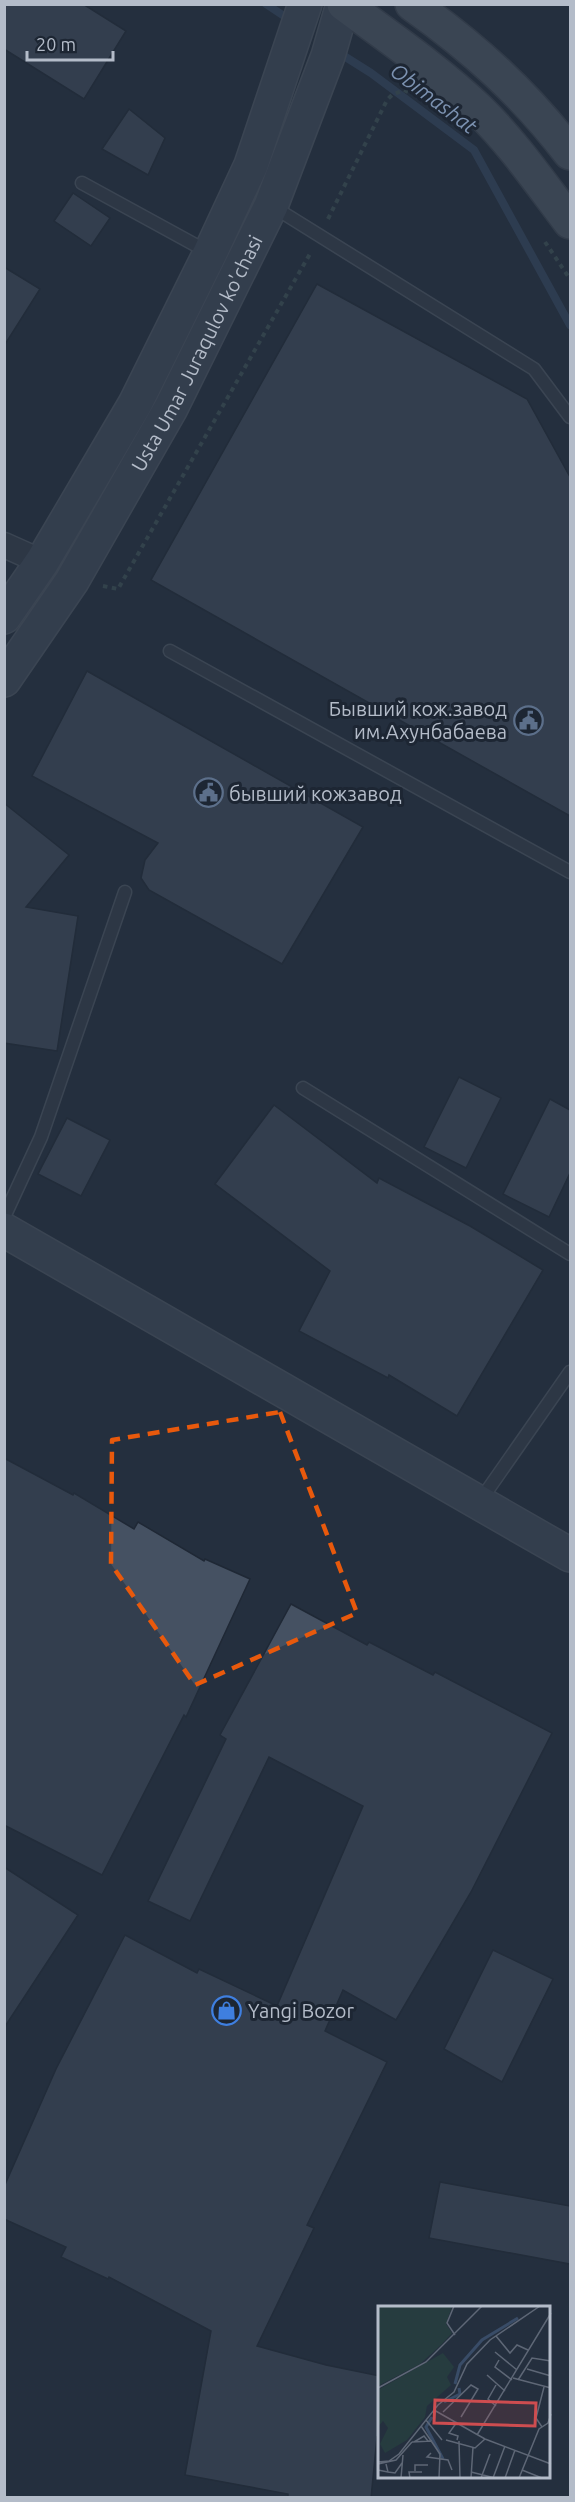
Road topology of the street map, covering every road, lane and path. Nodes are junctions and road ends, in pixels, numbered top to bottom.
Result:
1 (305, 4) edge
2 (344, 4) edge
3 (412, 4) edge
4 (412, 94) dead end
5 (570, 153) edge
6 (82, 183) dead end
7 (271, 206) junction
8 (570, 222) edge
9 (320, 236) junction
10 (544, 241) dead end
11 (210, 253) junction
12 (570, 279) edge
13 (570, 417) edge
14 (4, 545) edge
15 (42, 562) junction
16 (72, 581) junction
17 (4, 617) edge
18 (170, 651) dead end
19 (4, 680) edge
20 (570, 872) edge
21 (126, 892) dead end
22 (303, 1088) dead end
23 (4, 1217) edge
24 (4, 1230) edge
25 (570, 1254) edge
26 (570, 1372) edge
27 (479, 1501) junction
28 (570, 1555) edge

1 - 11 main road, Usta Umar Juraqulov ko'chasi
2 - 7 main road, Usta Umar Juraqulov ko'chasi
2 - 8 main road
3 - 5 main road
4 - 9 path
6 - 11 lane
7 - 9 lane
7 - 16 main road, Usta Umar Juraqulov ko'chasi
9 - 13 lane
9 - 16 path
10 - 12 path
11 - 15 main road, Usta Umar Juraqulov ko'chasi
14 - 15 street
15 - 17 main road, Usta Umar Juraqulov ko'chasi
16 - 19 main road, Usta Umar Juraqulov ko'chasi
18 - 20 lane
21 - 23 lane
22 - 25 lane
24 - 27 main road
26 - 27 lane
27 - 28 main road

